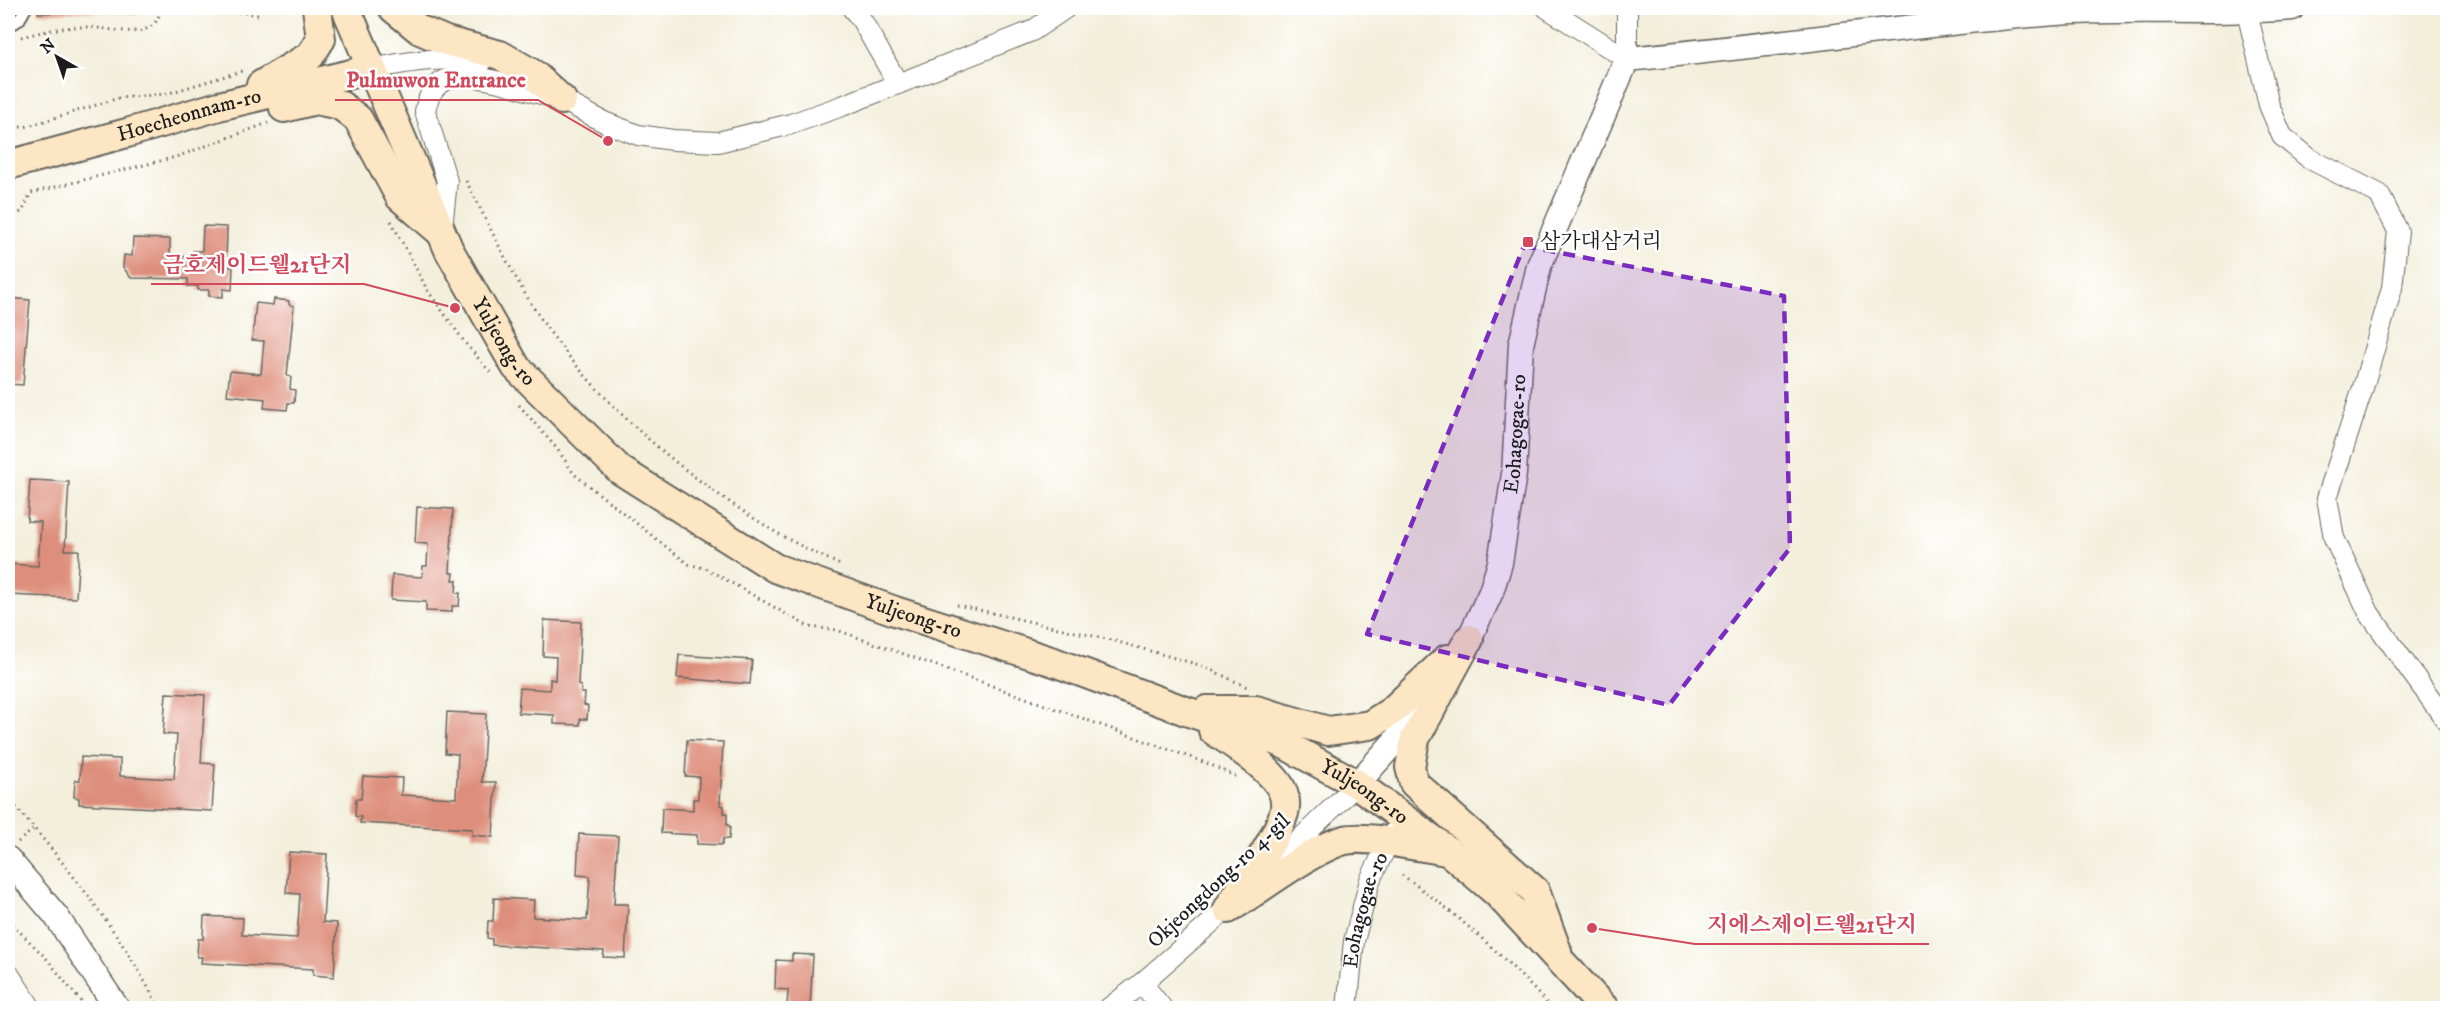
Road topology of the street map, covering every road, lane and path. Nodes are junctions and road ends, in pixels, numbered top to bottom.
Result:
1 (26, 8) edge
2 (160, 8) edge
3 (209, 8) edge
4 (254, 8) edge
5 (317, 8) edge
6 (346, 8) edge
7 (393, 8) edge
8 (852, 8) edge
9 (1066, 8) edge
10 (1547, 8) edge
11 (1627, 8) edge
12 (2292, 8) edge
13 (2047, 11) edge
14 (2247, 12) junction
15 (8, 26) edge
16 (18, 37) dead end
17 (1627, 59) junction
18 (371, 69) junction
19 (246, 70) dead end
20 (898, 84) junction
21 (562, 100) junction
22 (219, 106) junction
23 (274, 121) dead end
24 (8, 127) edge
25 (8, 165) edge
26 (466, 181) dead end
27 (8, 216) edge
28 (442, 234) junction
29 (843, 566) dead end
30 (951, 603) dead end
31 (1469, 639) junction
32 (1256, 691) dead end
33 (1183, 710) junction
34 (2448, 723) edge
35 (1357, 784) junction
36 (8, 798) edge
37 (1401, 816) junction
38 (35, 828) junction
39 (1389, 842) junction
40 (12, 851) edge
41 (1448, 851) junction
42 (1402, 875) dead end
43 (1228, 909) junction
44 (8, 920) edge
45 (1562, 964) junction
46 (8, 974) edge
47 (1142, 983) junction
48 (31, 1008) edge
49 (87, 1008) edge
50 (117, 1008) edge
51 (159, 1008) edge
52 (1109, 1008) edge
53 (1162, 1008) edge
54 (1347, 1008) edge
55 (1551, 1008) edge
56 (1604, 1008) edge

1 - 15 lane
2 - 16 path
3 - 4 path
5 - 22 main road
6 - 18 main road, Yuljeong-ro
7 - 21 main road
8 - 20 street
9 - 20 street
10 - 17 street
11 - 17 street, Eohagogae-ro
12 - 14 street
13 - 14 street
13 - 17 street
14 - 34 street
17 - 31 street, Eohagogae-ro
18 - 21 street
18 - 22 main road, Hoecheonnam-ro
18 - 28 main road, Yuljeong-ro
19 - 24 path
20 - 21 street
21 - 28 street
22 - 25 main road, Hoecheonnam-ro
22 - 28 main road
23 - 27 path
26 - 29 path
28 - 33 main road, Yuljeong-ro
30 - 32 path
31 - 33 main road
31 - 35 street, Eohagogae-ro
31 - 45 main road
33 - 35 main road, Yuljeong-ro
33 - 43 main road
35 - 37 main road, Yuljeong-ro
35 - 43 street, Okjeongdong-ro 4-gil
36 - 38 path
37 - 39 street, Eohagogae-ro
37 - 41 main road, Yuljeong-ro
38 - 40 path
38 - 51 path
39 - 41 main road
39 - 43 main road
39 - 54 street, Eohagogae-ro
40 - 50 street
41 - 45 main road, Yuljeong-ro
42 - 55 path
43 - 47 street, Okjeongdong-ro 4-gil
44 - 49 path
45 - 56 main road, Yuljeong-ro
46 - 48 street
47 - 52 street, Okjeongdong-ro 4-gil
47 - 53 street

